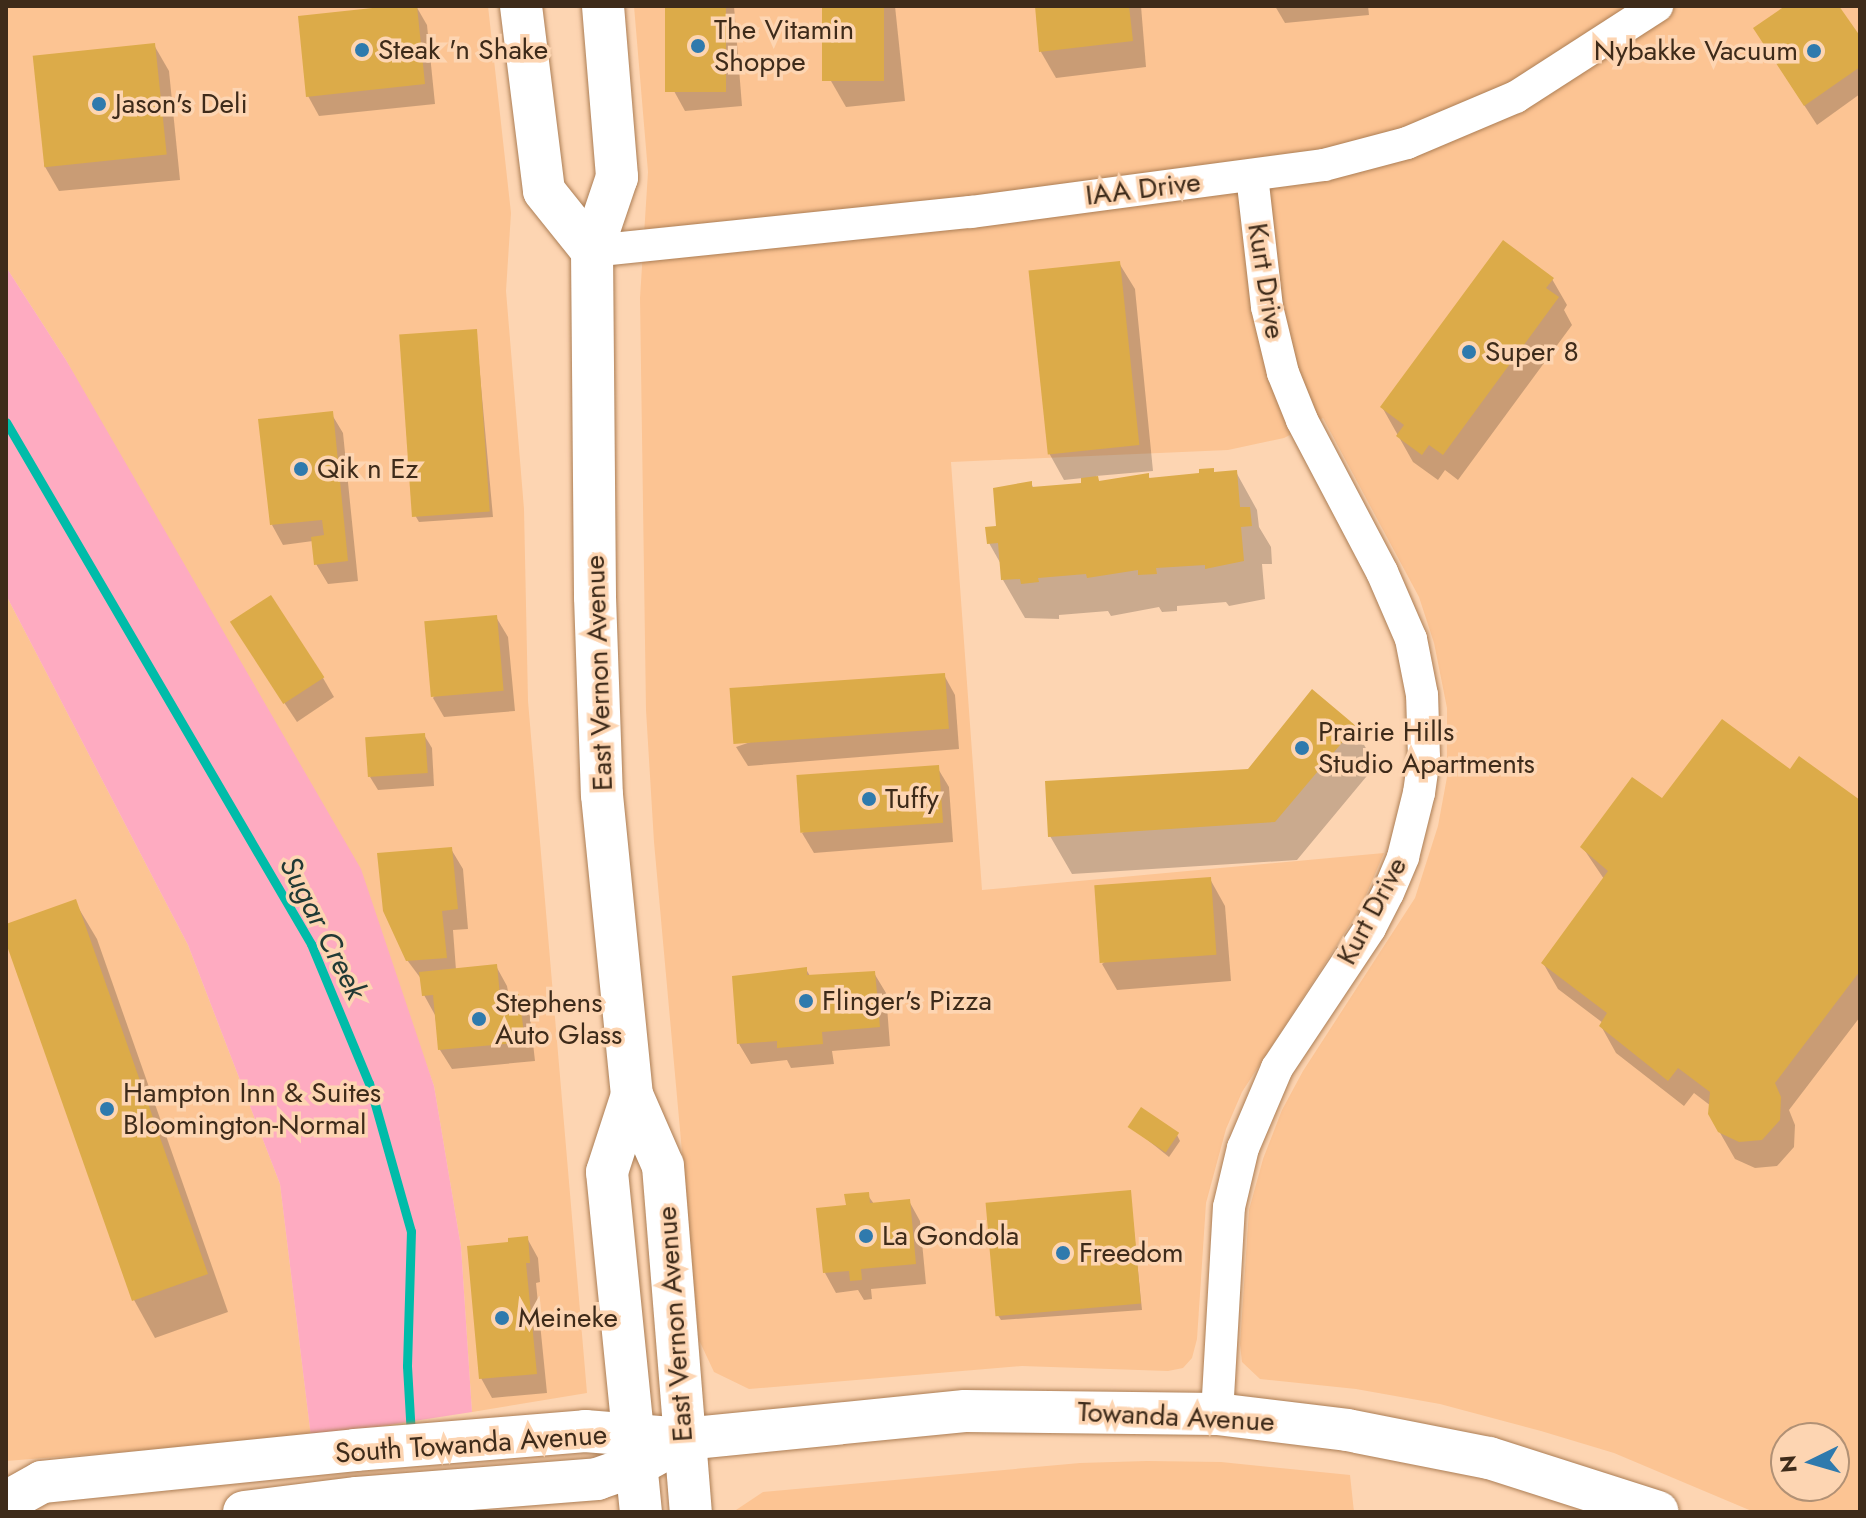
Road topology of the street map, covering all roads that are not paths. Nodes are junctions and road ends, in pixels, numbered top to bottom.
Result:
1 (521, 6) edge
2 (603, 6) edge
3 (1657, 6) edge
4 (1252, 176) junction
5 (592, 251) junction
6 (632, 1095) junction
7 (1217, 1414) junction
8 (684, 1439) junction
9 (635, 1450) junction
10 (6, 1502) edge
11 (244, 1512) edge
12 (641, 1512) edge
13 (691, 1512) edge
14 (1658, 1512) edge

1 - 5 main road
2 - 5 main road, East Vernon Avenue
3 - 4 street, IAA Drive
4 - 5 street, IAA Drive
4 - 7 street, Kurt Drive
5 - 6 main road, East Vernon Avenue
6 - 8 main road, East Vernon Avenue
6 - 9 main road, East Vernon Avenue
7 - 8 main road, Towanda Avenue
7 - 14 main road, Towanda Avenue
8 - 9 main road, South Towanda Avenue
8 - 13 main road, East Vernon Avenue
9 - 10 main road, South Towanda Avenue
9 - 11 main road, South Towanda Avenue
9 - 12 main road, East Vernon Avenue

